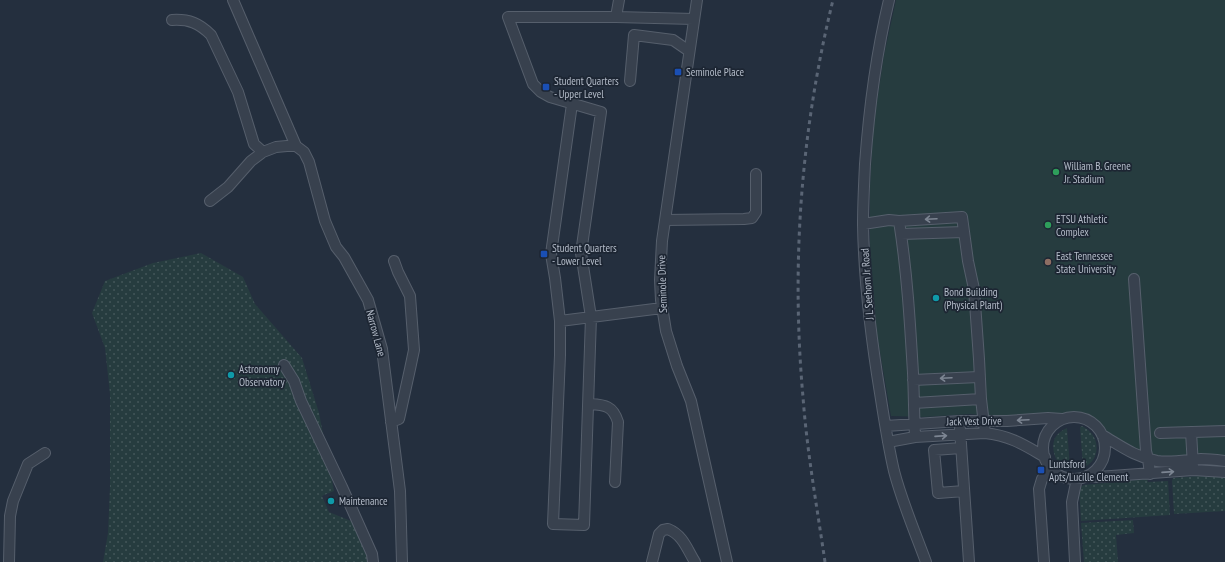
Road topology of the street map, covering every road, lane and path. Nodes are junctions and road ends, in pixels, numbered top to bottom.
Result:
1 (233, 0) edge
2 (619, 0) edge
3 (697, 0) edge
4 (889, 0) edge
5 (616, 17) junction
6 (694, 19) junction
7 (172, 20) dead end
8 (689, 51) junction
9 (630, 81) dead end
10 (572, 104) junction
11 (296, 146) junction
12 (263, 152) junction
13 (756, 174) dead end
14 (210, 201) dead end
15 (665, 220) junction
16 (899, 221) junction
17 (863, 224) junction
18 (964, 232) junction
19 (901, 234) junction
20 (394, 262) dead end
21 (1134, 279) dead end
22 (662, 308) junction
23 (591, 317) junction
24 (560, 321) junction
25 (284, 365) dead end
26 (979, 376) junction
27 (913, 380) junction
28 (981, 399) junction
29 (914, 403) junction
30 (589, 404) junction
31 (1062, 419) junction
32 (984, 420) junction
33 (960, 421) junction
34 (391, 422) junction
35 (914, 424) junction
36 (886, 426) junction
37 (1191, 432) junction
38 (1225, 432) edge
39 (1160, 433) dead end
40 (985, 434) junction
41 (961, 435) junction
42 (1102, 435) junction
43 (916, 438) junction
44 (888, 442) junction
45 (961, 448) junction
46 (45, 453) dead end
47 (1045, 458) junction
48 (1148, 459) junction
49 (1193, 460) junction
50 (1225, 461) edge
51 (1051, 468) junction
52 (1193, 470) junction
53 (1225, 472) edge
54 (1150, 474) junction
55 (1087, 476) junction
56 (615, 482) dead end
57 (1076, 483) dead end
58 (964, 491) junction
59 (9, 562) edge
60 (373, 562) edge
61 (402, 562) edge
62 (652, 562) edge
63 (695, 562) edge
64 (727, 562) edge
65 (926, 562) edge
66 (969, 562) edge
67 (1044, 562) edge
68 (1075, 562) edge

1 - 11 street, Narrow Lane
2 - 5 street
3 - 6 street, Seminole Drive
4 - 17 street, J L Seehorn Jr Road
5 - 6 street
5 - 10 street
6 - 8 street, Seminole Drive
7 - 12 street
8 - 9 street
8 - 15 street, Seminole Drive
10 - 23 street
10 - 24 street
11 - 12 street
11 - 34 street, Narrow Lane
12 - 14 street
13 - 15 street
15 - 22 street, Seminole Drive
16 - 17 street
18 -> 16 street
16 - 19 street
17 - 36 street, J L Seehorn Jr Road
18 - 19 street
18 - 26 street
19 - 27 street
20 - 34 street
21 - 48 street
22 - 23 street
22 - 64 street, Seminole Drive
23 - 24 street
23 - 30 street
24 - 30 street
25 - 60 street
26 -> 27 street
26 - 28 street
27 - 29 street
28 - 29 street
28 - 32 street
29 - 35 street
30 - 56 street
31 -> 32 street, Jack Vest Drive
31 - 42 street
31 - 47 street
32 - 33 street, Jack Vest Drive
32 - 40 street
33 - 35 street, Jack Vest Drive
33 - 41 street
34 - 61 street, Narrow Lane
35 - 36 street, Jack Vest Drive
35 - 43 street
36 - 44 street, J L Seehorn Jr Road
37 - 38 street
37 - 39 street
37 - 49 street
40 - 41 street, Jack Vest Drive
40 - 47 street, Jack Vest Drive
43 -> 41 street, Jack Vest Drive
41 - 45 street
42 - 48 street
42 - 55 street
43 - 44 street, Jack Vest Drive
44 - 65 street, J L Seehorn Jr Road
45 - 58 street
45 - 58 street
46 - 59 street
47 - 51 street
48 - 49 street
48 - 54 street
49 - 50 street
49 - 52 street
51 - 55 street
51 - 67 street
52 - 53 street
54 -> 52 street
54 - 55 street
57 - 68 street
58 - 66 street
62 - 63 street

